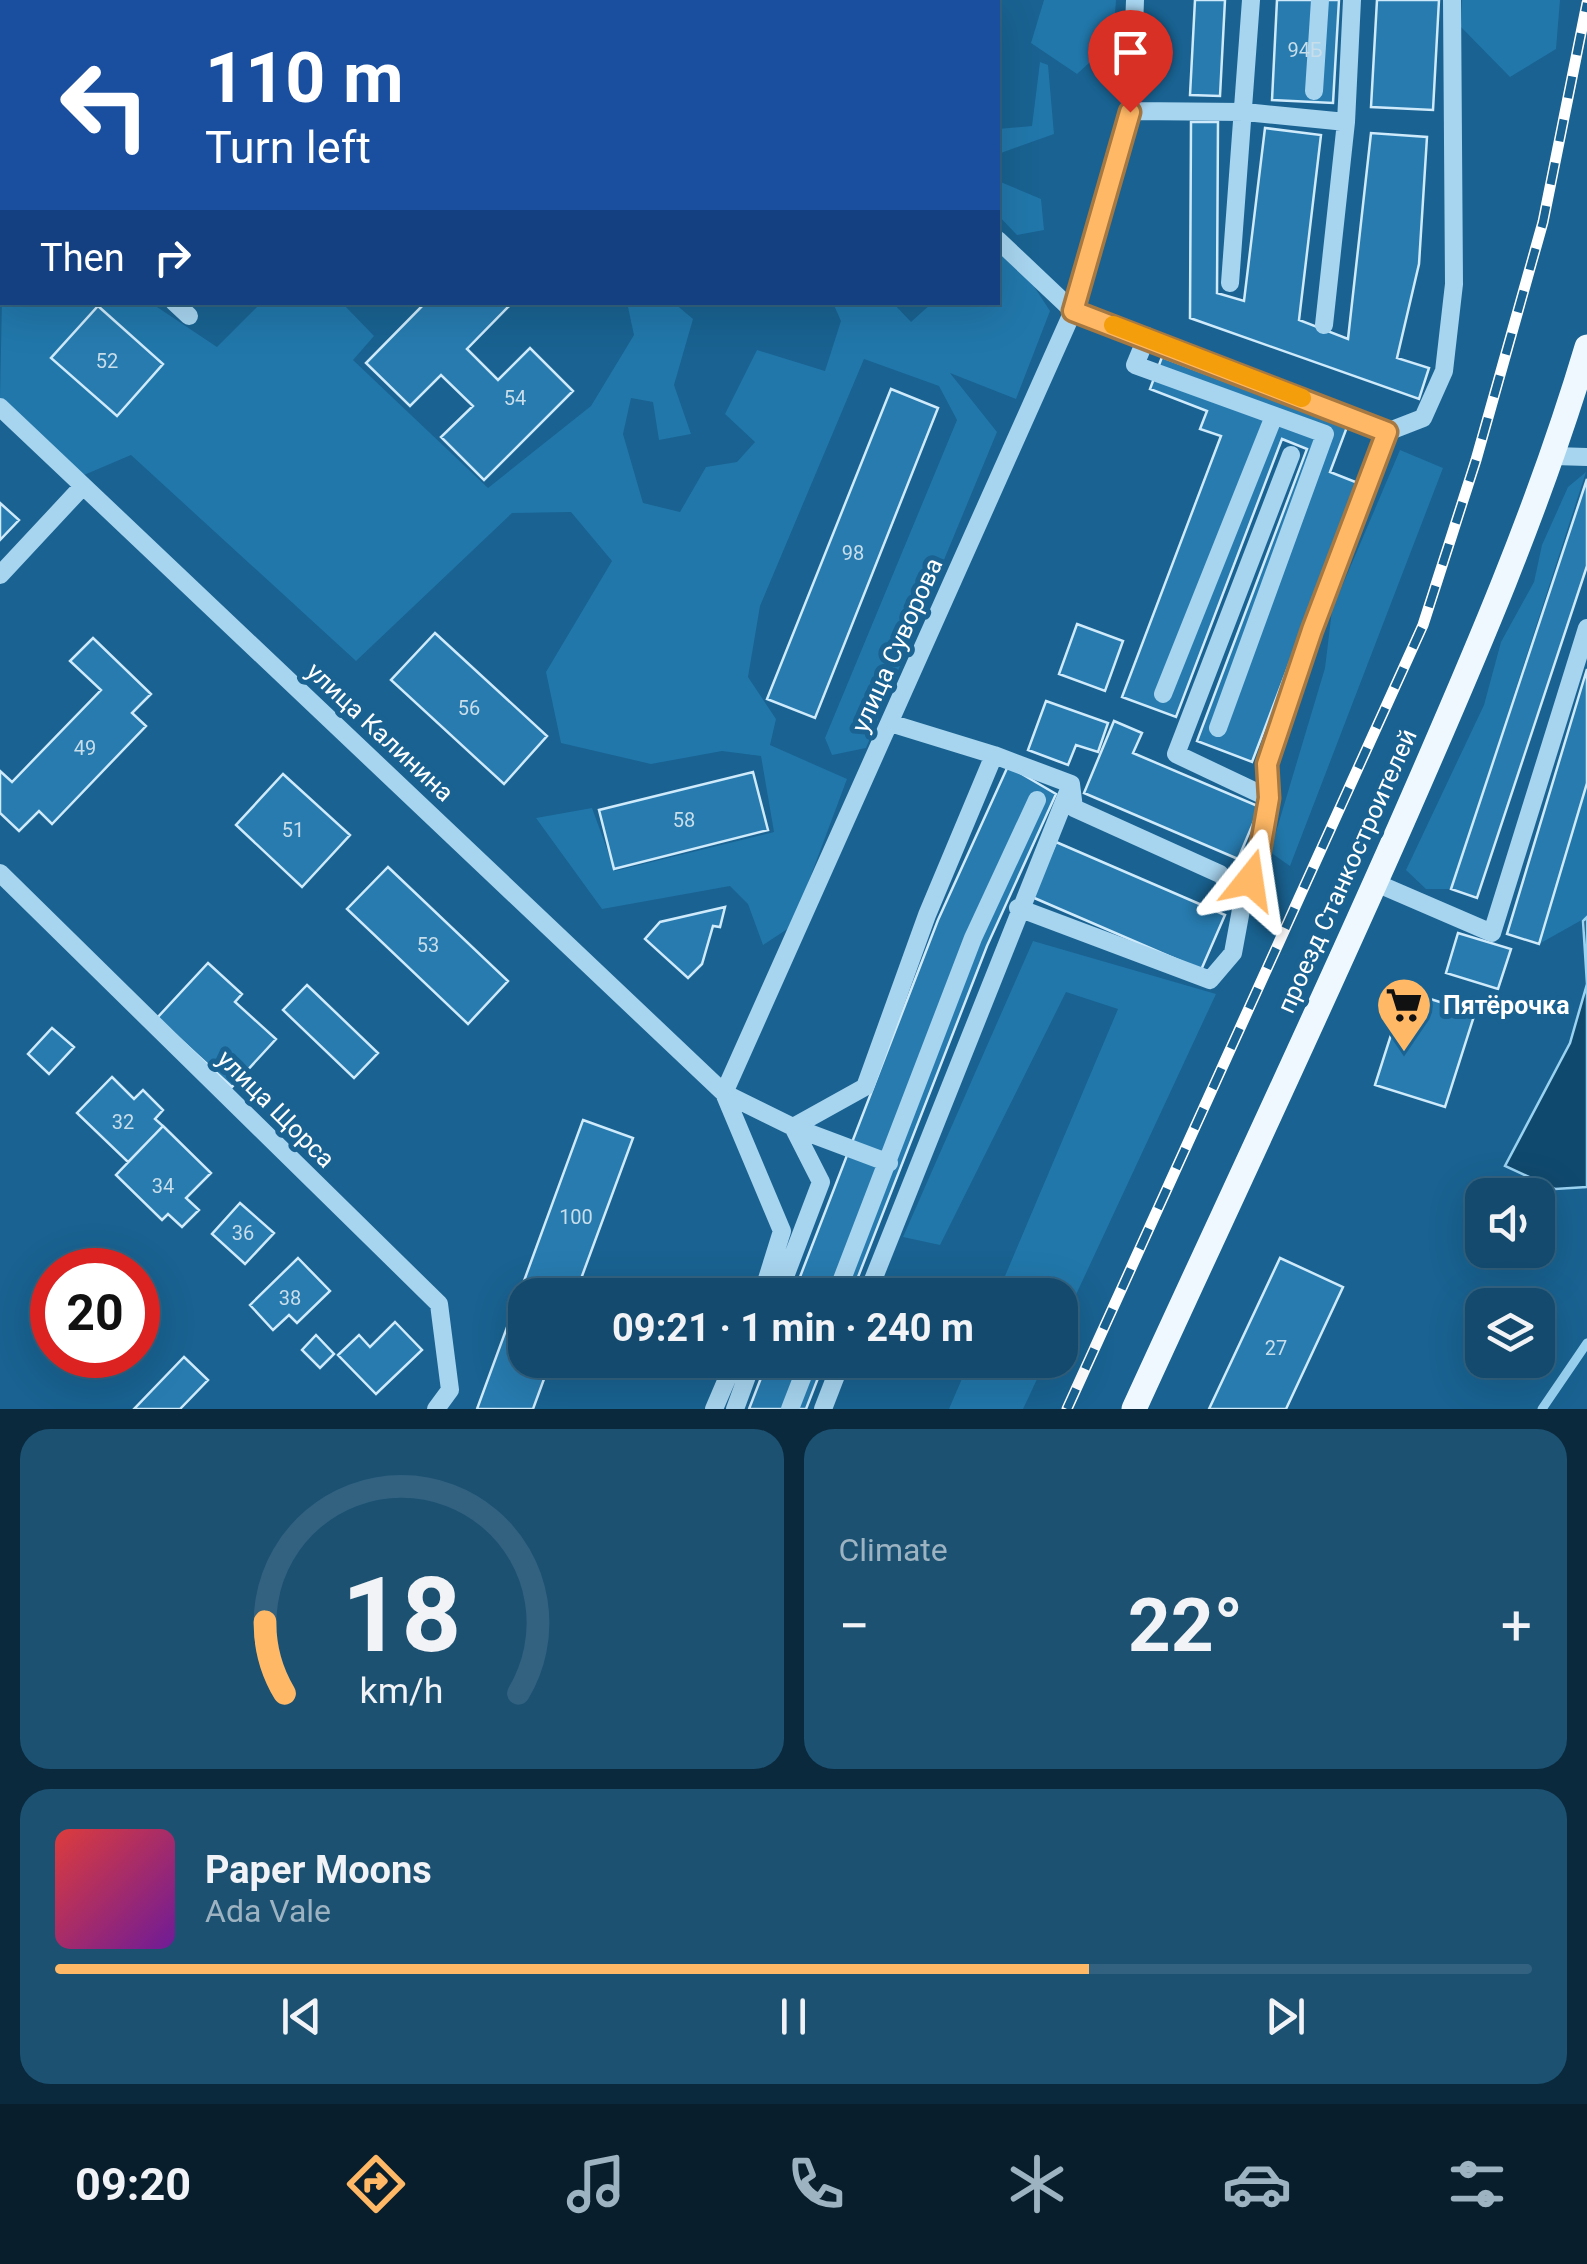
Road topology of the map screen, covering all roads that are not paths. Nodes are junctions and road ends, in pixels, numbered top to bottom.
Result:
1 (1135, 0) edge
2 (1252, 0) edge
3 (1320, 0) edge
4 (1352, 0) edge
5 (1452, 0) edge
6 (1314, 91) dead end
7 (1130, 112) junction
8 (1245, 112) junction
9 (1346, 122) junction
10 (1000, 242) edge
11 (1230, 283) dead end
12 (177, 305) edge
13 (1073, 311) junction
14 (189, 316) dead end
15 (1324, 324) dead end
16 (1147, 336) junction
17 (1587, 347) edge
18 (0, 408) edge
19 (1274, 416) junction
20 (1387, 432) junction
21 (1291, 455) dead end
22 (1554, 456) junction
23 (1587, 458) edge
24 (83, 486) junction
25 (0, 575) edge
26 (1587, 628) edge
27 (1163, 694) dead end
28 (890, 722) junction
29 (1218, 728) dead end
30 (994, 755) junction
31 (1071, 784) junction
32 (1269, 798) junction
33 (1037, 800) dead end
34 (0, 872) edge
35 (1376, 883) junction
36 (1242, 899) junction
37 (1018, 908) junction
38 (724, 1093) junction
39 (793, 1127) junction
40 (889, 1164) junction
41 (767, 1278) edge
42 (784, 1278) edge
43 (843, 1278) edge
44 (875, 1278) edge
45 (727, 1378) edge
46 (746, 1378) edge
47 (803, 1378) edge
48 (835, 1378) edge
49 (436, 1409) edge
50 (714, 1409) edge
51 (734, 1409) edge
52 (790, 1409) edge
53 (823, 1409) edge
54 (1134, 1409) edge

1 - 7 street, улица Суворова
2 - 8 street
3 - 6 street
4 - 9 street
5 - 20 street
7 - 8 street
7 - 13 street, улица Суворова
8 - 9 street
8 - 11 street
9 - 15 street
10 - 13 street
12 - 14 street
13 - 16 street
13 - 28 street, улица Суворова
16 - 19 street
16 - 20 street
17 - 22 main road, проезд Станкостроителей
18 - 24 street, улица Калинина
19 - 27 street
19 - 29 street
20 - 32 street
21 - 32 street
22 - 23 street
22 - 35 main road, проезд Станкостроителей
24 - 25 street
24 - 38 street, улица Калинина
26 - 35 street
28 - 30 street
28 - 38 street, улица Суворова
30 - 31 street
30 - 39 street
31 - 36 street
31 - 37 street
32 - 36 street
33 - 40 street
34 - 49 street, улица Щорса
35 - 54 main road, проезд Станкостроителей
36 - 37 street
37 - 44 street
38 - 39 street
38 - 41 street
39 - 40 street
39 - 42 street
40 - 43 street
45 - 50 street
46 - 51 street
47 - 52 street
48 - 53 street

